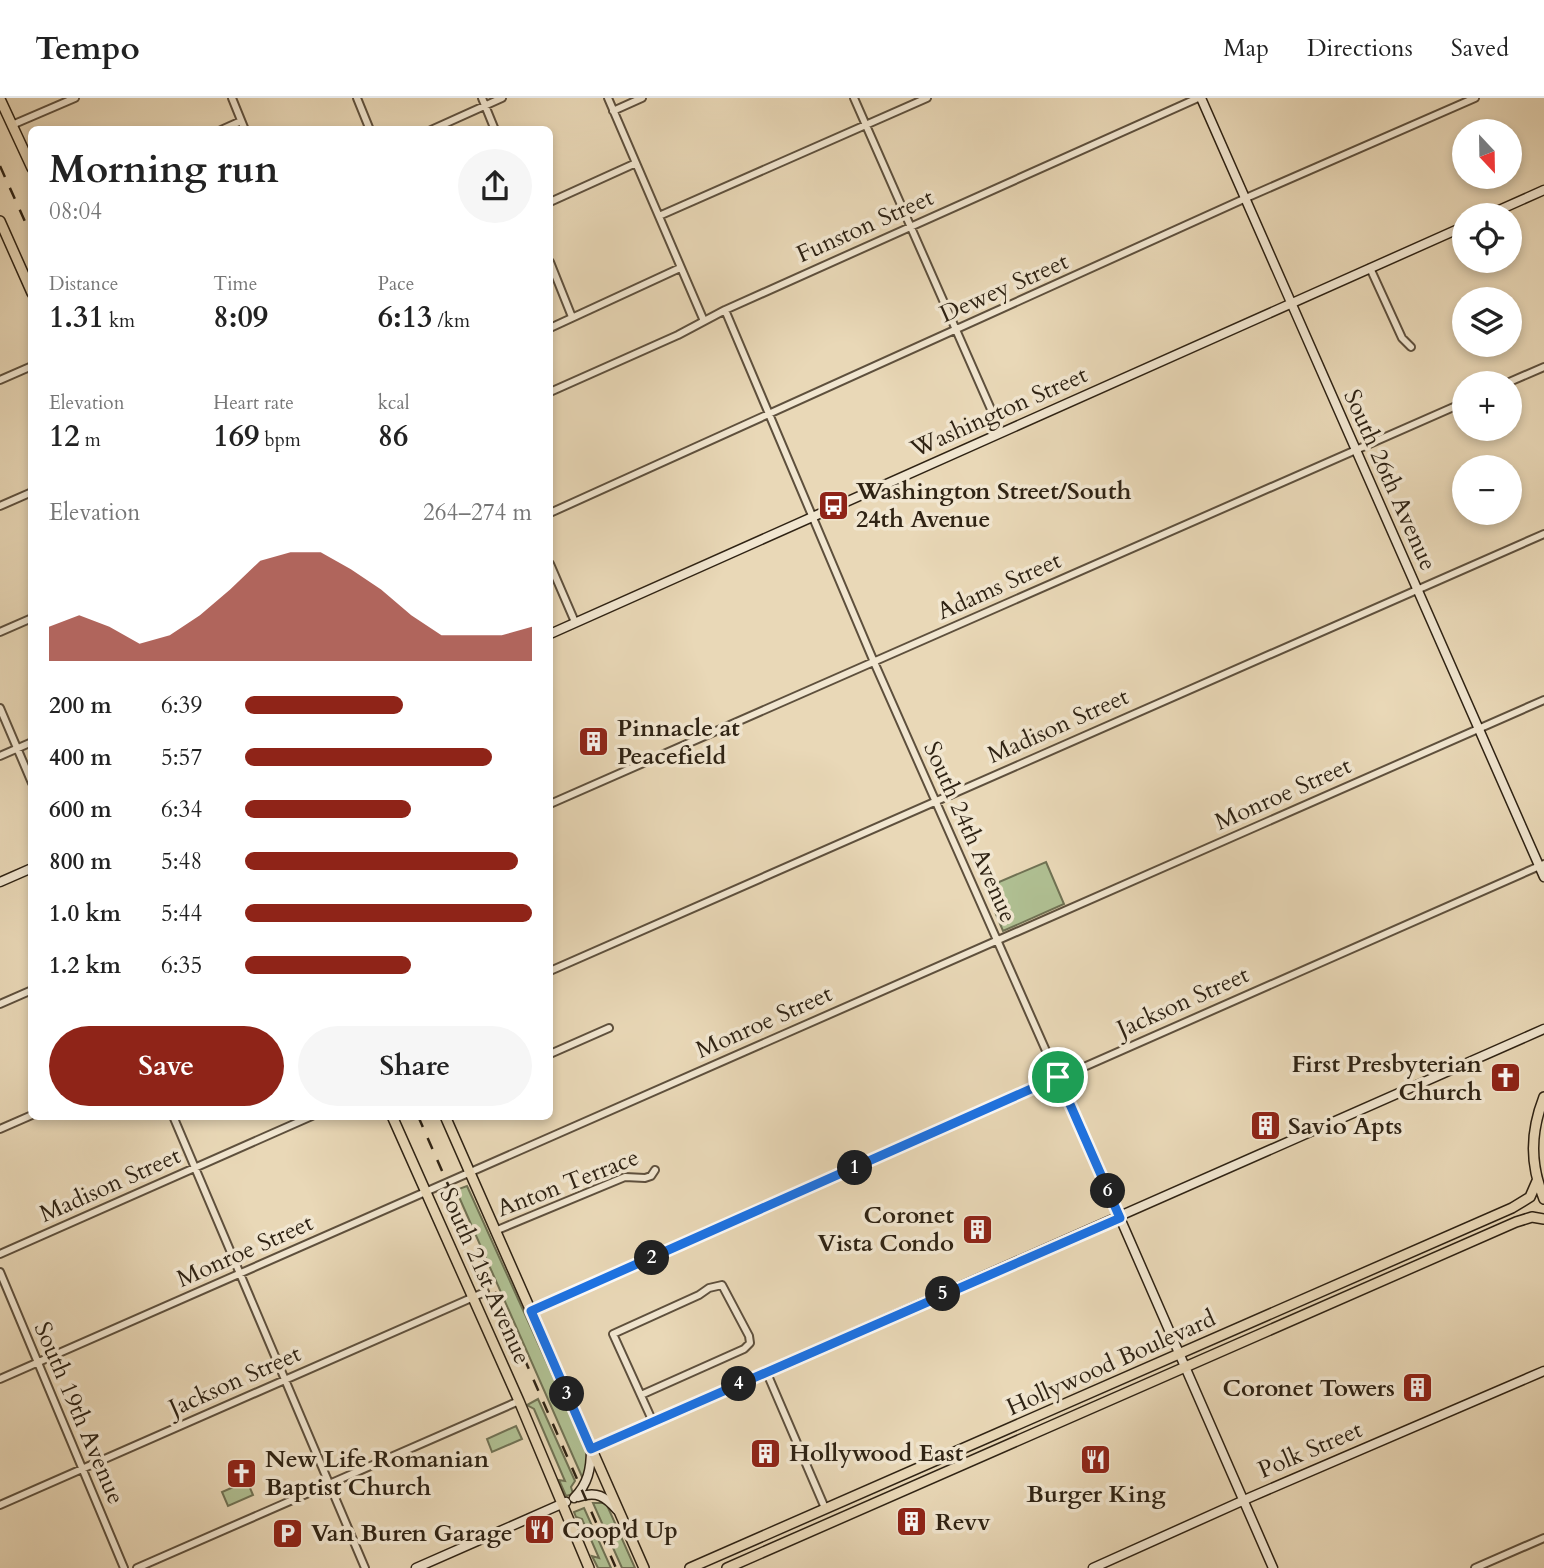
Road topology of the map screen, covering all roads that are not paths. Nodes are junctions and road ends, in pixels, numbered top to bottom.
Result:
1 (75, 98) edge
2 (232, 98) edge
3 (357, 98) edge
4 (482, 98) edge
5 (502, 98) edge
6 (608, 98) edge
7 (642, 98) edge
8 (854, 98) edge
9 (928, 98) edge
10 (1200, 98) edge
11 (1475, 98) edge
12 (0, 99) edge
13 (1453, 103) edge
14 (485, 106) junction
15 (614, 111) junction
16 (241, 121) junction
17 (12, 125) junction
18 (230, 126) edge
19 (243, 126) edge
20 (368, 126) edge
21 (440, 126) edge
22 (493, 126) edge
23 (865, 126) junction
24 (28, 159) edge
25 (636, 163) junction
26 (1544, 190) edge
27 (1246, 198) junction
28 (553, 201) edge
29 (1515, 203) edge
30 (659, 216) junction
31 (0, 221) edge
32 (912, 226) junction
33 (1452, 232) edge
34 (680, 268) junction
35 (1370, 268) junction
36 (553, 270) edge
37 (28, 284) edge
38 (1292, 304) junction
39 (725, 310) junction
40 (572, 317) junction
41 (704, 321) junction
42 (553, 326) edge
43 (957, 331) junction
44 (1411, 347) dead end
45 (1544, 367) edge
46 (28, 368) edge
47 (1522, 377) edge
48 (0, 380) edge
49 (553, 390) edge
50 (1452, 408) edge
51 (769, 414) junction
52 (1001, 432) junction
53 (1356, 450) junction
54 (28, 494) edge
55 (0, 506) edge
56 (553, 512) edge
57 (811, 517) junction
58 (1544, 534) edge
59 (553, 571) edge
60 (1417, 590) junction
61 (28, 620) edge
62 (575, 622) junction
63 (0, 632) edge
64 (553, 633) edge
65 (874, 662) junction
66 (1544, 701) edge
67 (0, 708) edge
68 (1479, 729) junction
69 (28, 744) edge
70 (17, 748) junction
71 (0, 756) edge
72 (28, 774) edge
73 (936, 801) junction
74 (553, 803) edge
75 (1542, 865) edge
76 (28, 870) edge
77 (1544, 877) edge
78 (0, 882) edge
79 (998, 941) junction
80 (553, 970) edge
81 (28, 992) edge
82 (0, 1004) edge
83 (609, 1028) dead end
84 (1544, 1030) edge
85 (553, 1053) edge
86 (1058, 1077) junction
87 (1544, 1097) edge
88 (28, 1117) edge
89 (175, 1120) edge
90 (303, 1120) edge
91 (394, 1120) edge
92 (447, 1120) edge
93 (0, 1129) edge
94 (195, 1168) junction
95 (654, 1170) dead end
96 (470, 1173) junction
97 (1537, 1181) junction
98 (427, 1192) junction
99 (1544, 1199) edge
100 (1120, 1218) junction
101 (1544, 1219) edge
102 (495, 1231) junction
103 (0, 1254) edge
104 (0, 1272) edge
105 (240, 1274) junction
106 (485, 1292) dead end
107 (473, 1297) junction
108 (531, 1311) junction
109 (1179, 1354) junction
110 (38, 1362) junction
111 (1185, 1367) junction
112 (766, 1371) junction
113 (1544, 1371) edge
114 (0, 1379) edge
115 (286, 1379) junction
116 (1090, 1393) junction
117 (641, 1395) junction
118 (519, 1401) junction
119 (1065, 1420) junction
120 (653, 1422) junction
121 (591, 1449) junction
122 (82, 1469) junction
123 (330, 1483) junction
124 (574, 1498) junction
125 (1244, 1500) junction
126 (562, 1503) junction
127 (0, 1505) edge
128 (825, 1508) junction
129 (619, 1513) junction
130 (1544, 1538) edge
131 (723, 1553) junction
132 (730, 1567) edge
133 (124, 1568) edge
134 (137, 1568) edge
135 (365, 1568) edge
136 (416, 1568) edge
137 (589, 1568) edge
138 (644, 1568) edge
139 (690, 1568) edge
140 (701, 1568) edge
141 (1093, 1568) edge
142 (1273, 1568) edge
143 (1475, 1568) edge

1 - 17 street
2 - 16 street
3 - 20 street
4 - 14 street
5 - 14 street
6 - 15 street
7 - 15 street
8 - 23 street
9 - 23 street
10 - 27 street, South 26th Avenue
10 - 32 street, Funston Street
11 - 13 street, Dewey Street
12 - 17 main road
13 - 27 street, Dewey Street
14 - 21 street
14 - 22 street
15 - 25 street
16 - 18 street
16 - 19 street
17 - 24 main road
23 - 30 street
23 - 32 street
25 - 28 street
25 - 30 street
26 - 29 street
27 - 38 street, South 26th Avenue
27 - 43 street, Dewey Street
30 - 34 street
31 - 37 main road
32 - 39 street, Funston Street
32 - 43 street
33 - 35 street, Washington Street
34 - 40 street
34 - 41 street
35 - 38 street, Washington Street
35 - 44 street
36 - 40 street
38 - 52 street, Washington Street
38 - 53 street, South 26th Avenue
39 - 41 street, Funston Street
39 - 51 street, South 24th Avenue
40 - 42 street
41 - 49 street, Funston Street
43 - 51 street, Dewey Street
43 - 52 street
45 - 47 street
46 - 48 street
50 - 53 street, Adams Street
51 - 56 street, Dewey Street
51 - 57 street, South 24th Avenue
52 - 57 street, Washington Street
53 - 60 street, South 26th Avenue
53 - 65 street, Adams Street
54 - 55 street
57 - 62 street, Washington Street
57 - 65 street, South 24th Avenue
58 - 60 street, Madison Street
59 - 62 street
60 - 68 street, South 26th Avenue
60 - 73 street, Madison Street
61 - 63 street
62 - 64 street, Washington Street
65 - 73 street, South 24th Avenue
65 - 74 street, Adams Street
66 - 68 street, Monroe Street
67 - 70 street
68 - 75 street, South 26th Avenue
68 - 79 street, Monroe Street
69 - 70 street
70 - 71 street
70 - 72 street
73 - 79 street, South 24th Avenue
73 - 80 street, Madison Street
75 - 77 street, South 26th Avenue
75 - 86 street, Jackson Street
76 - 78 street
79 - 86 street, South 24th Avenue
79 - 96 street, Monroe Street
81 - 82 street
83 - 85 street
84 - 100 street
86 - 100 street, South 24th Avenue
86 - 108 street, Jackson Street
87 - 97 main road
88 - 93 street
89 - 94 street
90 - 94 street, Madison Street
91 - 98 main road, South 21st Avenue
92 - 96 main road
94 - 103 street, Madison Street
94 - 105 street
95 - 102 street, Anton Terrace
96 - 98 street, Monroe Street
96 - 102 main road
97 - 99 main road
97 - 109 main road, Hollywood Boulevard
98 - 105 street, Monroe Street
98 - 107 main road, South 21st Avenue
100 - 109 street, South 24th Avenue
100 - 112 street
101 - 111 main road, Hollywood Boulevard
102 - 108 main road
104 - 110 street, South 19th Avenue
105 - 110 street, Monroe Street
105 - 115 street
106 - 107 street, Jackson Street
107 - 115 street, Jackson Street
107 - 118 main road, South 21st Avenue
108 - 121 main road
109 - 111 street, South 24th Avenue
109 - 116 main road, Hollywood Boulevard
110 - 114 street, Monroe Street
110 - 122 street, South 19th Avenue
111 - 119 main road, Hollywood Boulevard
111 - 125 street, South 24th Avenue
112 - 120 street
112 - 128 street
113 - 125 street, Polk Street
115 - 122 street, Jackson Street
115 - 123 street
116 - 119 main road
116 - 128 main road, Hollywood Boulevard
117 - 117 street
117 - 120 street
118 - 123 street
118 - 126 main road, South 21st Avenue
119 - 132 main road, Hollywood Boulevard
120 - 121 street
121 - 124 street
121 - 129 main road
122 - 127 street, Jackson Street
122 - 133 street, South 19th Avenue
123 - 134 street
123 - 135 street
124 - 126 street
124 - 129 street
125 - 141 street, Polk Street
125 - 142 street, South 24th Avenue
126 - 136 street
126 - 137 main road, South 21st Avenue
128 - 131 main road, Hollywood Boulevard
129 - 138 main road
130 - 143 street
131 - 132 main road
131 - 139 main road, Hollywood Boulevard
131 - 140 main road

